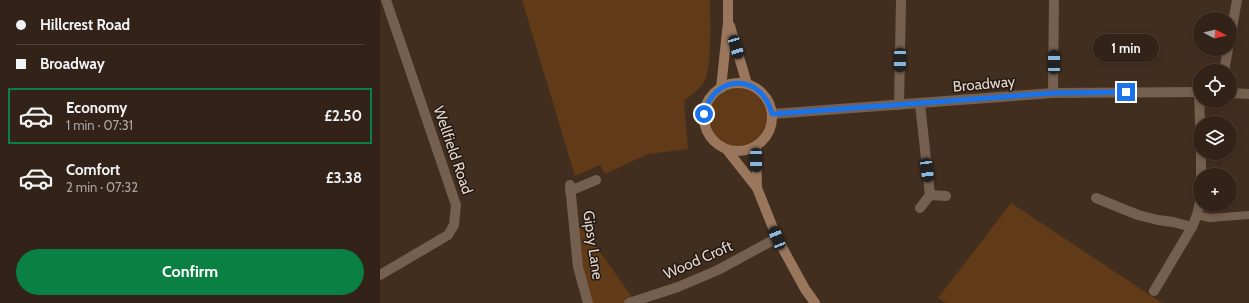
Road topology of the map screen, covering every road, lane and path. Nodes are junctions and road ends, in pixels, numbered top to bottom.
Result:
1 (386, 0) edge
2 (728, 0) edge
3 (900, 0) edge
4 (1054, 0) edge
5 (1237, 0) edge
6 (1235, 12) edge
7 (728, 22) junction
8 (747, 84) junction
9 (720, 88) junction
10 (1193, 92) edge
11 (1054, 93) junction
12 (1237, 93) edge
13 (1249, 94) edge
14 (920, 104) junction
15 (899, 105) junction
16 (772, 114) junction
17 (756, 146) junction
18 (727, 150) junction
19 (596, 180) dead end
20 (757, 188) junction
21 (930, 195) junction
22 (946, 196) dead end
23 (1096, 198) dead end
24 (920, 208) dead end
25 (1198, 212) edge
26 (1197, 215) junction
27 (1249, 215) edge
28 (1192, 227) junction
29 (777, 238) junction
30 (380, 275) edge
31 (1154, 291) dead end
32 (588, 303) edge
33 (629, 303) edge
34 (816, 303) edge

1 - 30 street, Wellfield Road
2 - 7 main road
3 - 15 street
4 - 11 street
5 - 6 street
7 - 8 main road
7 - 9 main road
8 - 9 main road
8 - 16 main road
9 - 18 main road
10 - 11 street, Broadway
11 - 14 street, Broadway
12 - 13 street
14 - 15 street, Broadway
14 - 21 street
15 - 16 street, Broadway
16 - 17 main road
17 - 18 main road
17 - 20 main road
18 - 20 main road
19 - 32 street, Gipsy Lane
20 - 29 main road
21 - 22 street
21 - 24 street
23 - 28 street
25 - 26 street
26 - 27 lane
26 - 28 street
28 - 31 street
29 - 33 street, Wood Croft
29 - 34 main road

